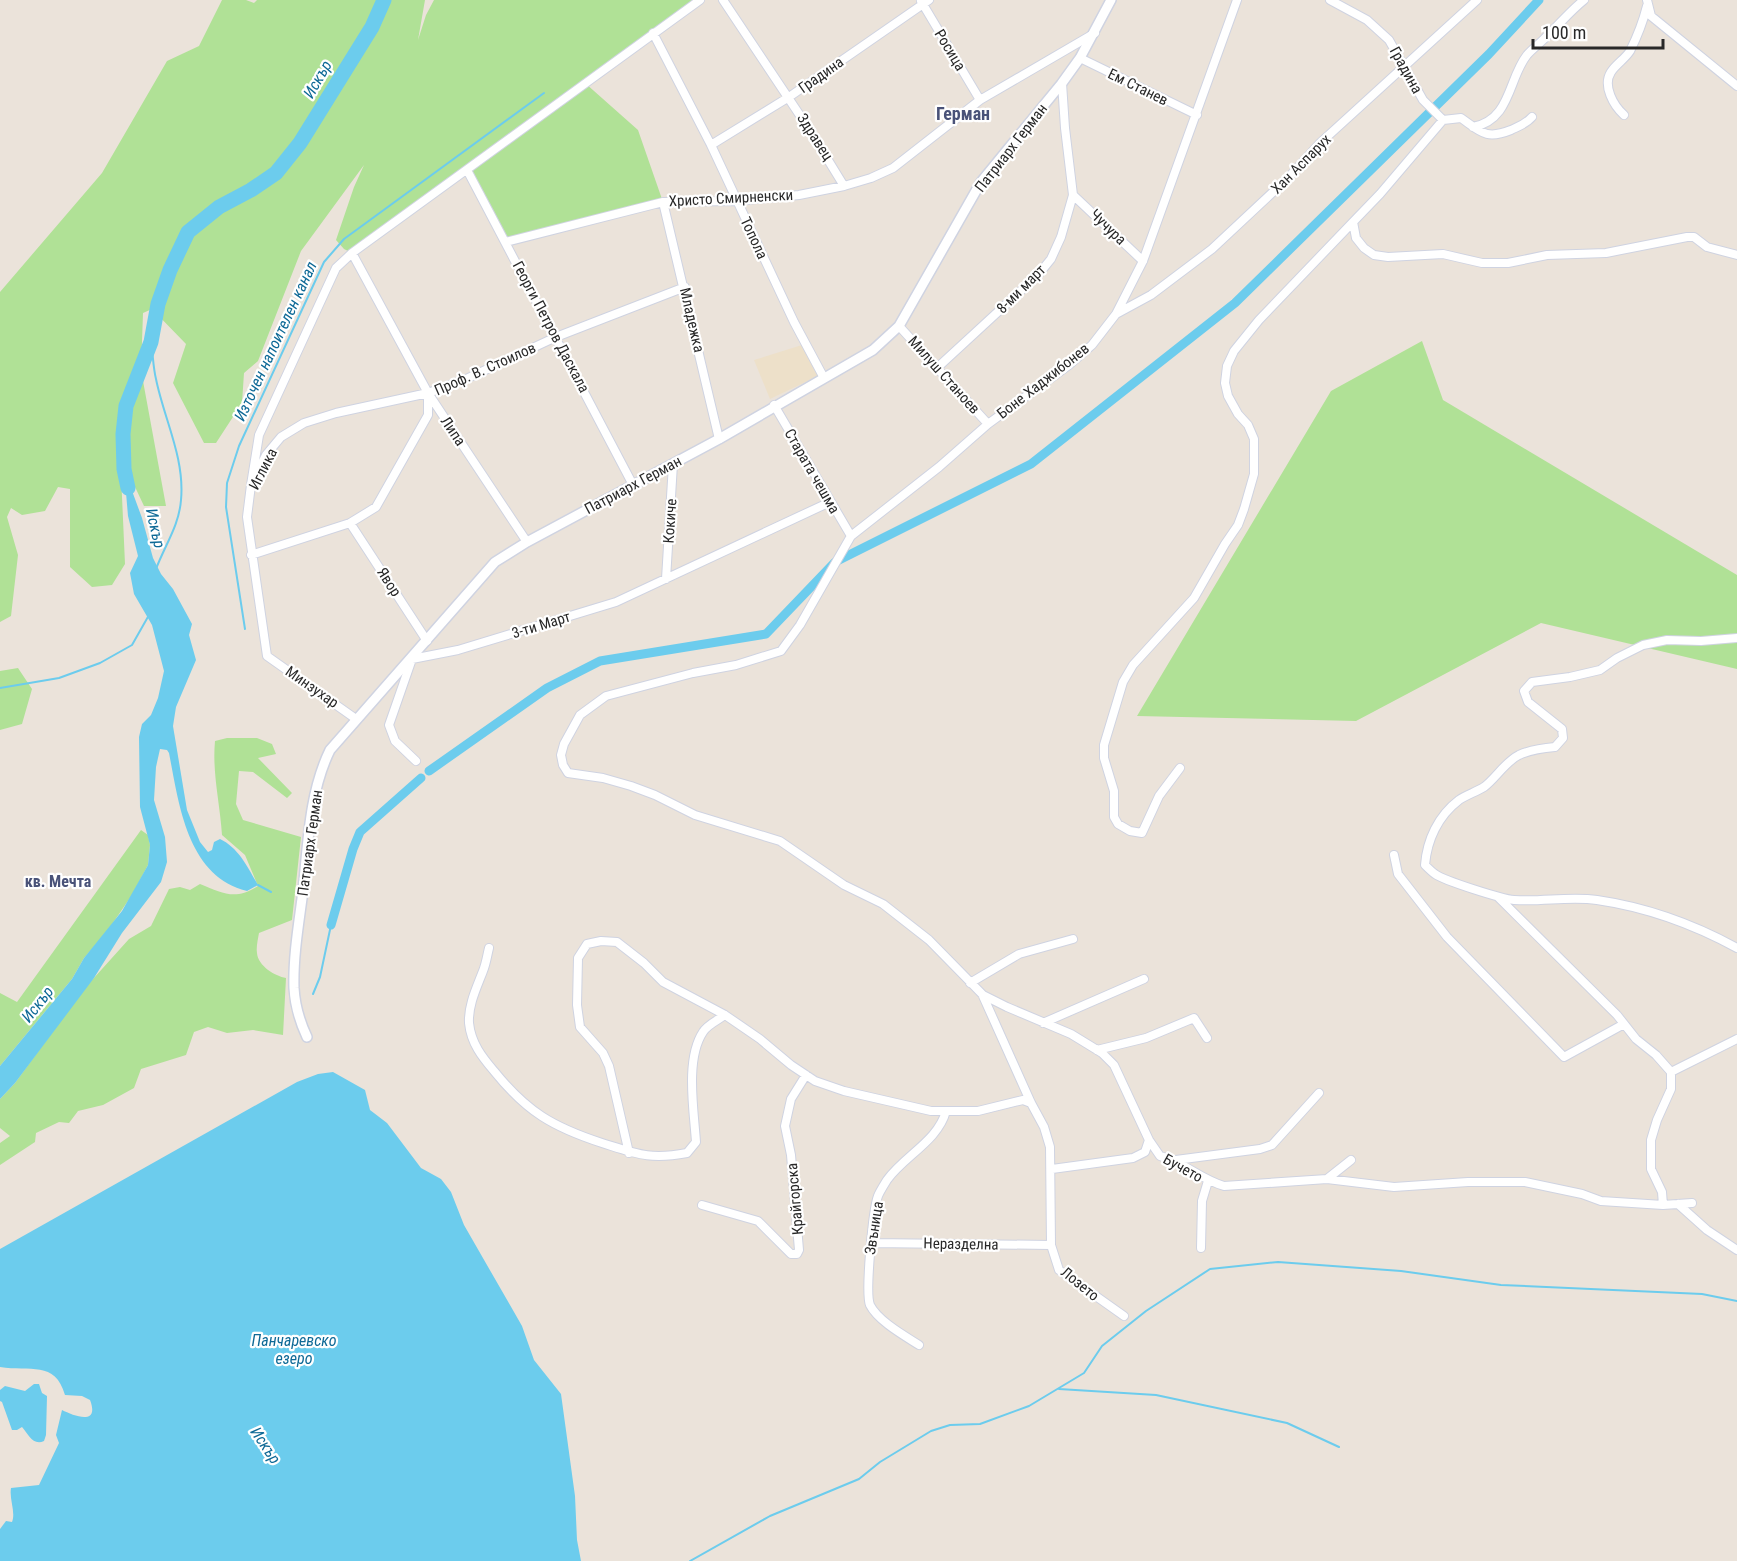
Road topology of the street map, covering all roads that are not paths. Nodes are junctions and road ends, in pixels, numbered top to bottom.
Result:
1 (700, 0) edge
2 (723, 0) edge
3 (1111, 0) edge
4 (1237, 0) edge
5 (1330, 0) edge
6 (1477, 0) edge
7 (1584, 0) edge
8 (924, 1) edge
9 (1647, 2) edge
10 (653, 33) junction
11 (1095, 33) junction
12 (1080, 58) junction
13 (1405, 67) junction
14 (1062, 83) junction
15 (1737, 86) edge
16 (789, 97) junction
17 (980, 100) junction
18 (1197, 115) junction
19 (1624, 115) dead end
20 (1532, 117) dead end
21 (1443, 120) junction
22 (1473, 127) junction
23 (711, 145) junction
24 (466, 170) junction
25 (844, 186) junction
26 (1073, 195) junction
27 (663, 201) junction
28 (736, 201) junction
29 (1353, 222) junction
30 (506, 242) junction
31 (352, 253) junction
32 (1737, 255) edge
33 (1143, 261) junction
34 (685, 287) junction
35 (1116, 314) junction
36 (899, 326) junction
37 (556, 337) junction
38 (938, 367) junction
39 (824, 378) junction
40 (428, 393) junction
41 (774, 405) junction
42 (988, 424) junction
43 (719, 439) junction
44 (673, 464) junction
45 (251, 485) junction
46 (633, 485) junction
47 (830, 502) junction
48 (350, 523) junction
49 (851, 536) junction
50 (527, 542) junction
51 (251, 555) junction
52 (666, 579) junction
53 (1737, 638) edge
54 (427, 641) junction
55 (267, 656) joint
56 (412, 659) junction
57 (356, 719) junction
58 (416, 761) dead end
59 (1180, 768) dead end
60 (1394, 855) dead end
61 (1497, 896) junction
62 (1073, 939) dead end
63 (489, 948) dead end
64 (1737, 948) edge
65 (1144, 979) dead end
66 (970, 983) junction
67 (983, 995) junction
68 (724, 1015) junction
69 (1043, 1023) junction
70 (1624, 1024) junction
71 (307, 1037) dead end
72 (1207, 1038) dead end
73 (1737, 1039) edge
74 (1097, 1050) junction
75 (1671, 1072) junction
76 (806, 1075) junction
77 (1319, 1093) dead end
78 (1031, 1103) junction
79 (946, 1112) junction
80 (1149, 1140) junction
81 (629, 1153) junction
82 (1176, 1160) junction
83 (1351, 1160) dead end
84 (1052, 1169) junction
85 (1327, 1179) junction
86 (1208, 1182) junction
87 (1692, 1203) dead end
88 (702, 1204) dead end
89 (1663, 1204) junction
90 (1678, 1204) junction
91 (872, 1243) junction
92 (1051, 1245) junction
93 (1201, 1248) dead end
94 (1737, 1250) edge
95 (1124, 1316) dead end
96 (920, 1345) dead end

1 - 10 street
2 - 16 street, Здравец
3 - 11 street, Патриарх Герман
4 - 18 street, Боне Хаджибонев
5 - 13 street, Градина
6 - 13 street, Хан Аспарух
7 - 22 street
8 - 16 street, Градина
8 - 17 street, Росица
9 - 15 street
9 - 19 street
10 - 23 street, Топола
10 - 24 street
11 - 12 street, Патриарх Герман
11 - 17 street, Христо Смирненски
12 - 14 street, Патриарх Герман
12 - 18 street, Ем Станев
13 - 21 street, Градина
13 - 35 street, Хан Аспарух
14 - 26 street, 8-ми март
14 - 36 street, Патриарх Герман
16 - 23 street, Градина
16 - 25 street, Здравец
17 - 25 street, Христо Смирненски
18 - 33 street, Боне Хаджибонев
20 - 22 street
21 - 22 street
21 - 29 street
23 - 28 street, Топола
24 - 30 street, Георги Петров Даскала
24 - 31 street
25 - 28 street, Христо Смирненски
26 - 33 street, Чучура
26 - 38 street, 8-ми март
27 - 28 street, Христо Смирненски
27 - 30 street, Христо Смирненски
27 - 34 street, Младежка
28 - 39 street, Топола
29 - 32 street
29 - 59 street
30 - 37 street, Георги Петров Даскала
31 - 40 street, Липа
31 - 45 street
33 - 35 street, Боне Хаджибонев
34 - 37 street, Проф. В. Стоилов
34 - 43 street, Младежка
35 - 42 street, Боне Хаджибонев
36 - 38 street, Милуш Станоев
36 - 39 street, Патриарх Герман
37 - 40 street, Проф. В. Стоилов
37 - 46 street, Георги Петров Даскала
38 - 42 street, Милуш Станоев
39 - 41 street, Патриарх Герман
40 - 45 street, Иглика
40 - 48 street, Проф. В. Стоилов
40 - 50 street, Липа
41 - 43 street, Патриарх Герман
41 - 47 street, Старата чешма
42 - 49 street, Боне Хаджибонев
43 - 44 street, Патриарх Герман
44 - 46 street, Патриарх Герман
44 - 52 street, Кокиче
45 - 51 street, Иглика
46 - 50 street, Патриарх Герман
47 - 49 street, Старата чешма
47 - 52 street, 3-ти Март
48 - 51 street, Проф. В. Стоилов
48 - 54 street, Явор
49 - 66 street, Боне Хаджибонев
50 - 54 street, Патриарх Герман
51 - 55 street, Иглика
52 - 56 street, 3-ти Март
53 - 61 street
54 - 56 street, Патриарх Герман
55 - 57 street, Минзухар
56 - 57 street, Патриарх Герман
56 - 58 street
57 - 71 street, Патриарх Герман
60 - 70 street
61 - 64 street
61 - 70 street
62 - 66 street
63 - 81 street
65 - 69 street
66 - 67 street, Боне Хаджибонев
67 - 69 street
67 - 78 street, Лозето
68 - 76 street
68 - 81 street
68 - 81 street
69 - 74 street
70 - 75 street
72 - 74 street
73 - 75 street
74 - 80 street
75 - 89 street
76 - 79 street
76 - 88 street, Крайгорска
77 - 82 street
78 - 79 street
78 - 84 street, Лозето
79 - 91 street, Звъница
80 - 82 street, Бучето
80 - 84 street
82 - 86 street, Бучето
83 - 85 street
84 - 92 street, Лозето
85 - 86 street, Бучето
85 - 89 street, Бучето
86 - 93 street
87 - 90 street, Бучето
89 - 90 street, Бучето
90 - 94 street
91 - 92 street, Неразделна
91 - 96 street, Звъница
92 - 95 street, Лозето

